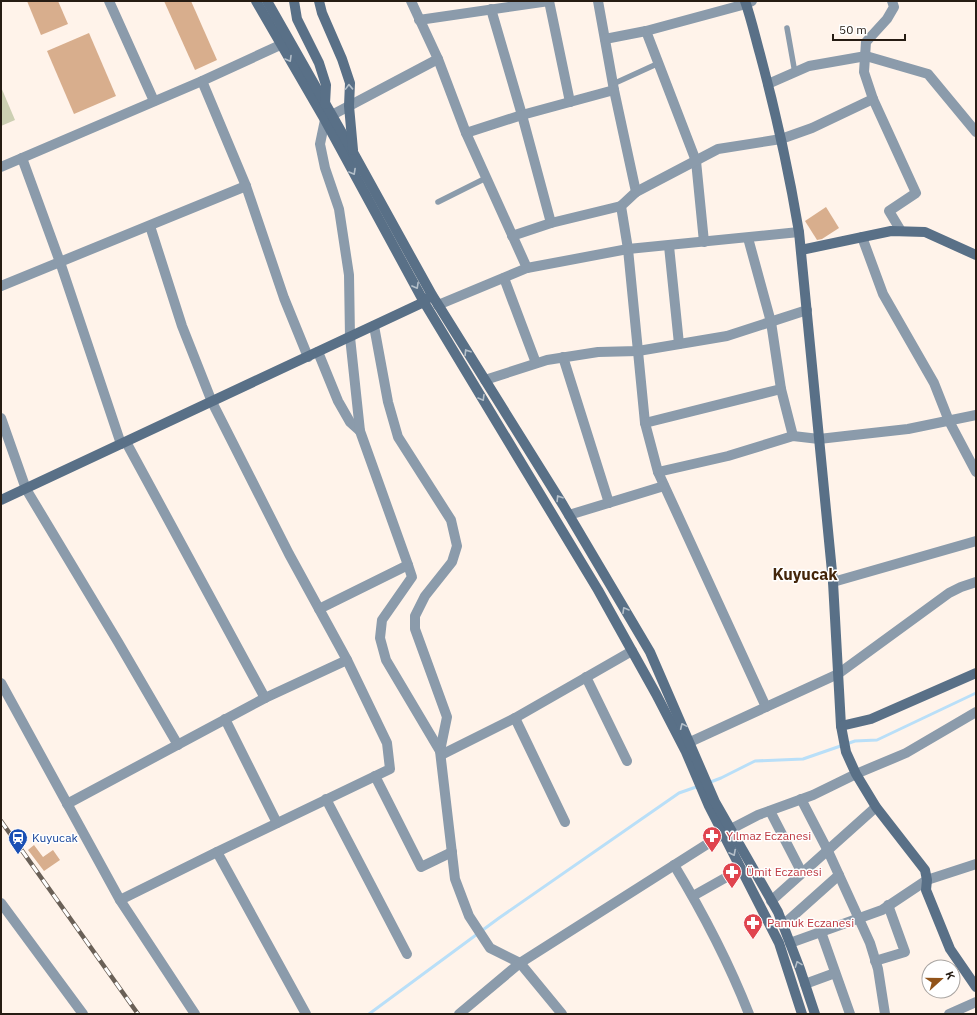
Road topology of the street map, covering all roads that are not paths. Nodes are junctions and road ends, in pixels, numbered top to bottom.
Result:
1 (109, 1) edge
2 (256, 1) edge
3 (267, 1) edge
4 (294, 1) edge
5 (319, 1) edge
6 (411, 1) edge
7 (546, 1) edge
8 (598, 1) edge
9 (892, 1) edge
10 (748, 2) edge
11 (491, 9) junction
12 (419, 20) junction
13 (786, 28) dead end
14 (646, 31) junction
15 (605, 39) junction
16 (285, 43) junction
17 (866, 56) junction
18 (438, 59) junction
19 (659, 63) junction
20 (795, 73) junction
21 (202, 81) junction
22 (768, 84) junction
23 (614, 87) junction
24 (873, 99) junction
25 (154, 101) junction
26 (570, 102) junction
27 (325, 103) junction
28 (349, 106) junction
29 (522, 115) junction
30 (328, 118) junction
31 (976, 130) edge
32 (466, 133) junction
33 (781, 139) junction
34 (354, 154) junction
35 (22, 158) junction
36 (696, 161) junction
37 (1, 167) edge
38 (486, 178) junction
39 (246, 186) junction
40 (636, 192) junction
41 (438, 202) dead end
42 (622, 206) junction
43 (551, 222) junction
44 (150, 226) junction
45 (901, 231) junction
46 (799, 232) junction
47 (512, 236) junction
48 (862, 237) junction
49 (748, 238) junction
50 (704, 242) junction
51 (669, 246) junction
52 (628, 249) junction
53 (801, 250) junction
54 (976, 255) edge
55 (60, 262) junction
56 (527, 268) junction
57 (504, 278) junction
58 (1, 286) edge
59 (428, 299) junction
60 (438, 306) junction
61 (807, 310) junction
62 (771, 322) junction
63 (374, 326) junction
64 (350, 337) junction
65 (679, 344) junction
66 (638, 351) junction
67 (318, 352) junction
68 (308, 357) junction
69 (563, 357) junction
70 (536, 363) junction
71 (485, 380) junction
72 (781, 389) junction
73 (212, 402) junction
74 (976, 415) edge
75 (1, 418) edge
76 (949, 421) junction
77 (646, 423) junction
78 (360, 430) junction
79 (793, 436) junction
80 (819, 439) junction
81 (123, 443) junction
82 (658, 472) junction
83 (976, 472) edge
84 (664, 486) junction
85 (26, 489) junction
86 (1, 500) edge
87 (609, 503) junction
88 (569, 515) junction
89 (557, 522) junction
90 (976, 541) edge
91 (408, 565) junction
92 (833, 582) junction
93 (976, 582) edge
94 (319, 609) junction
95 (632, 651) junction
96 (347, 660) junction
97 (976, 673) edge
98 (838, 674) junction
99 (586, 678) junction
100 (1, 683) edge
101 (265, 698) junction
102 (766, 707) junction
103 (976, 712) edge
104 (515, 718) junction
105 (225, 719) junction
106 (841, 726) junction
107 (686, 743) junction
108 (178, 745) junction
109 (440, 753) junction
110 (627, 761) dead end
111 (856, 774) junction
112 (375, 776) junction
113 (326, 799) junction
114 (801, 799) junction
115 (67, 804) junction
116 (876, 807) junction
117 (770, 811) junction
118 (565, 822) dead end
119 (277, 823) junction
120 (727, 832) junction
121 (828, 851) junction
122 (217, 852) junction
123 (452, 852) junction
124 (976, 864) edge
125 (674, 866) junction
126 (741, 870) junction
127 (802, 873) junction
128 (839, 875) junction
129 (927, 880) junction
130 (693, 896) junction
131 (120, 900) junction
132 (771, 901) junction
133 (1, 902) edge
134 (888, 906) junction
135 (859, 918) junction
136 (783, 925) junction
137 (821, 932) junction
138 (790, 943) junction
139 (407, 954) dead end
140 (875, 961) junction
141 (520, 963) junction
142 (834, 973) junction
143 (805, 984) junction
144 (976, 987) edge
145 (976, 1002) edge
146 (83, 1014) edge
147 (195, 1014) edge
148 (306, 1014) edge
149 (459, 1014) edge
150 (562, 1014) edge
151 (749, 1014) edge
152 (802, 1014) edge
153 (815, 1014) edge
154 (850, 1014) edge
155 (885, 1014) edge
156 (949, 1014) edge

1 - 25 street
2 - 16 main road
3 - 16 main road
4 - 27 main road
28 -> 5 main road
6 - 12 street
7 - 11 street
7 - 26 street
8 - 15 street
9 - 17 street
10 - 14 street
10 - 22 main road
11 - 12 street
11 - 29 street
12 - 18 street
13 - 20 lane
14 - 15 street
14 - 19 street
15 - 23 street
16 - 21 street
16 - 27 main road
16 -> 30 main road
17 - 20 street
17 - 24 street
17 - 31 street
18 - 28 street
18 - 32 street
19 - 23 lane
19 - 36 street
20 - 22 street
21 - 25 street
21 - 39 street
22 - 33 main road
23 - 26 street
23 - 40 street
24 - 33 street
24 - 45 street
25 - 35 street
26 - 29 street
27 - 30 main road
28 - 30 street
28 - 34 main road
29 - 32 street
29 - 43 street
30 - 34 main road
30 -> 59 main road
30 - 64 street
32 - 38 street
33 - 36 street
33 - 46 main road
34 - 59 main road
35 - 37 street
35 - 55 street
36 - 40 street
36 - 50 street
38 - 41 lane
38 - 47 street
39 - 44 street
39 - 68 street
40 - 42 street
42 - 43 street
42 - 52 street
43 - 47 street
44 - 55 street
44 - 73 street
45 - 48 main road
45 - 54 main road
46 - 49 street
46 - 53 main road
47 - 56 street
48 - 53 main road
48 - 76 street
49 - 50 street
49 - 62 street
50 - 51 street
51 - 52 street
51 - 65 street
52 - 56 street
52 - 66 street
53 - 61 main road
55 - 58 street
55 - 81 street
56 - 57 street
57 - 60 street
57 - 70 street
59 - 60 main road
59 - 63 main road
59 -> 89 main road
71 -> 60 main road
61 - 62 street
61 - 80 main road
62 - 65 street
62 - 72 street
63 - 64 main road
63 - 109 street
64 - 67 main road
64 - 78 street
65 - 66 street
66 - 69 street
66 - 77 street
67 - 68 main road
67 - 78 street
68 - 73 main road
69 - 70 street
69 - 87 street
70 - 71 street
88 -> 71 main road
72 - 77 street
72 - 79 street
73 - 81 main road
73 - 94 street
74 - 76 street
75 - 85 street
76 - 80 street
76 - 83 street
77 - 82 street
78 - 91 street
79 - 80 street
79 - 82 street
80 - 92 main road
81 - 85 main road
81 - 101 street
82 - 84 street
84 - 87 street
84 - 102 street
85 - 86 main road
85 - 108 street
87 - 88 street
88 - 89 main road
107 -> 88 main road
89 - 95 main road
90 - 92 street
91 - 94 street
91 - 109 street
92 - 98 main road
93 - 98 street
94 - 96 street
95 - 99 street
95 - 107 main road
96 - 101 street
96 - 112 street
97 - 106 main road
98 - 102 street
98 - 106 main road
99 - 104 street
99 - 110 street
100 - 115 street
101 - 105 street
102 - 107 street
103 - 111 street
104 - 109 street
104 - 118 street
105 - 108 street
105 - 119 street
106 - 111 main road
107 - 120 main road
108 - 115 street
109 - 123 street
111 - 114 street
111 - 116 main road
112 - 113 street
112 - 123 street
113 - 119 street
113 - 139 street
114 - 117 street
114 - 121 street
115 - 131 street
116 - 121 street
116 - 129 main road
117 - 120 street
117 - 127 street
119 - 122 street
120 - 125 street
120 -> 126 main road
120 - 132 main road
121 - 127 street
121 - 128 street
122 - 131 street
122 - 148 street
123 - 141 street
124 - 129 street
125 - 130 street
125 - 141 street
126 - 130 street
126 - 152 main road
127 - 132 street
128 - 135 street
128 - 136 street
129 - 134 street
129 - 144 main road
130 - 151 street
131 - 147 street
132 - 136 main road
133 - 146 street
134 - 135 street
134 - 140 street
135 - 137 street
135 - 140 street
136 - 138 main road
137 - 138 street
137 - 142 street
143 -> 138 main road
140 - 155 street
141 - 149 street
141 - 150 street
142 - 143 street
142 - 154 street
143 - 153 main road
145 - 156 street

